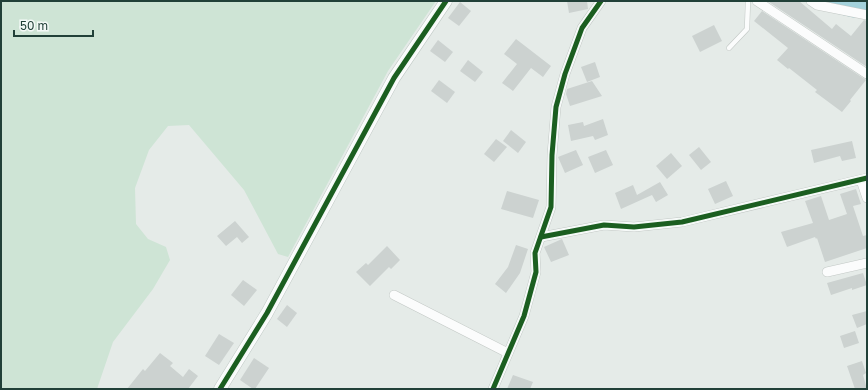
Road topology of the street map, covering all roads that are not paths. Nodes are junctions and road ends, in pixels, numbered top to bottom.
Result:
1 (446, 1) edge
2 (601, 1) edge
3 (748, 1) edge
4 (757, 1) edge
5 (811, 1) edge
6 (867, 15) edge
7 (729, 48) dead end
8 (867, 74) edge
9 (864, 179) edge
10 (867, 198) edge
11 (541, 237) junction
12 (867, 263) edge
13 (827, 272) dead end
14 (394, 295) dead end
15 (508, 353) junction
16 (220, 389) edge
17 (493, 389) edge

1 - 16 street
2 - 11 street
3 - 7 lane
4 - 8 street
5 - 6 street
9 - 10 street
9 - 11 street
11 - 15 street
12 - 13 street
14 - 15 street
15 - 17 street

